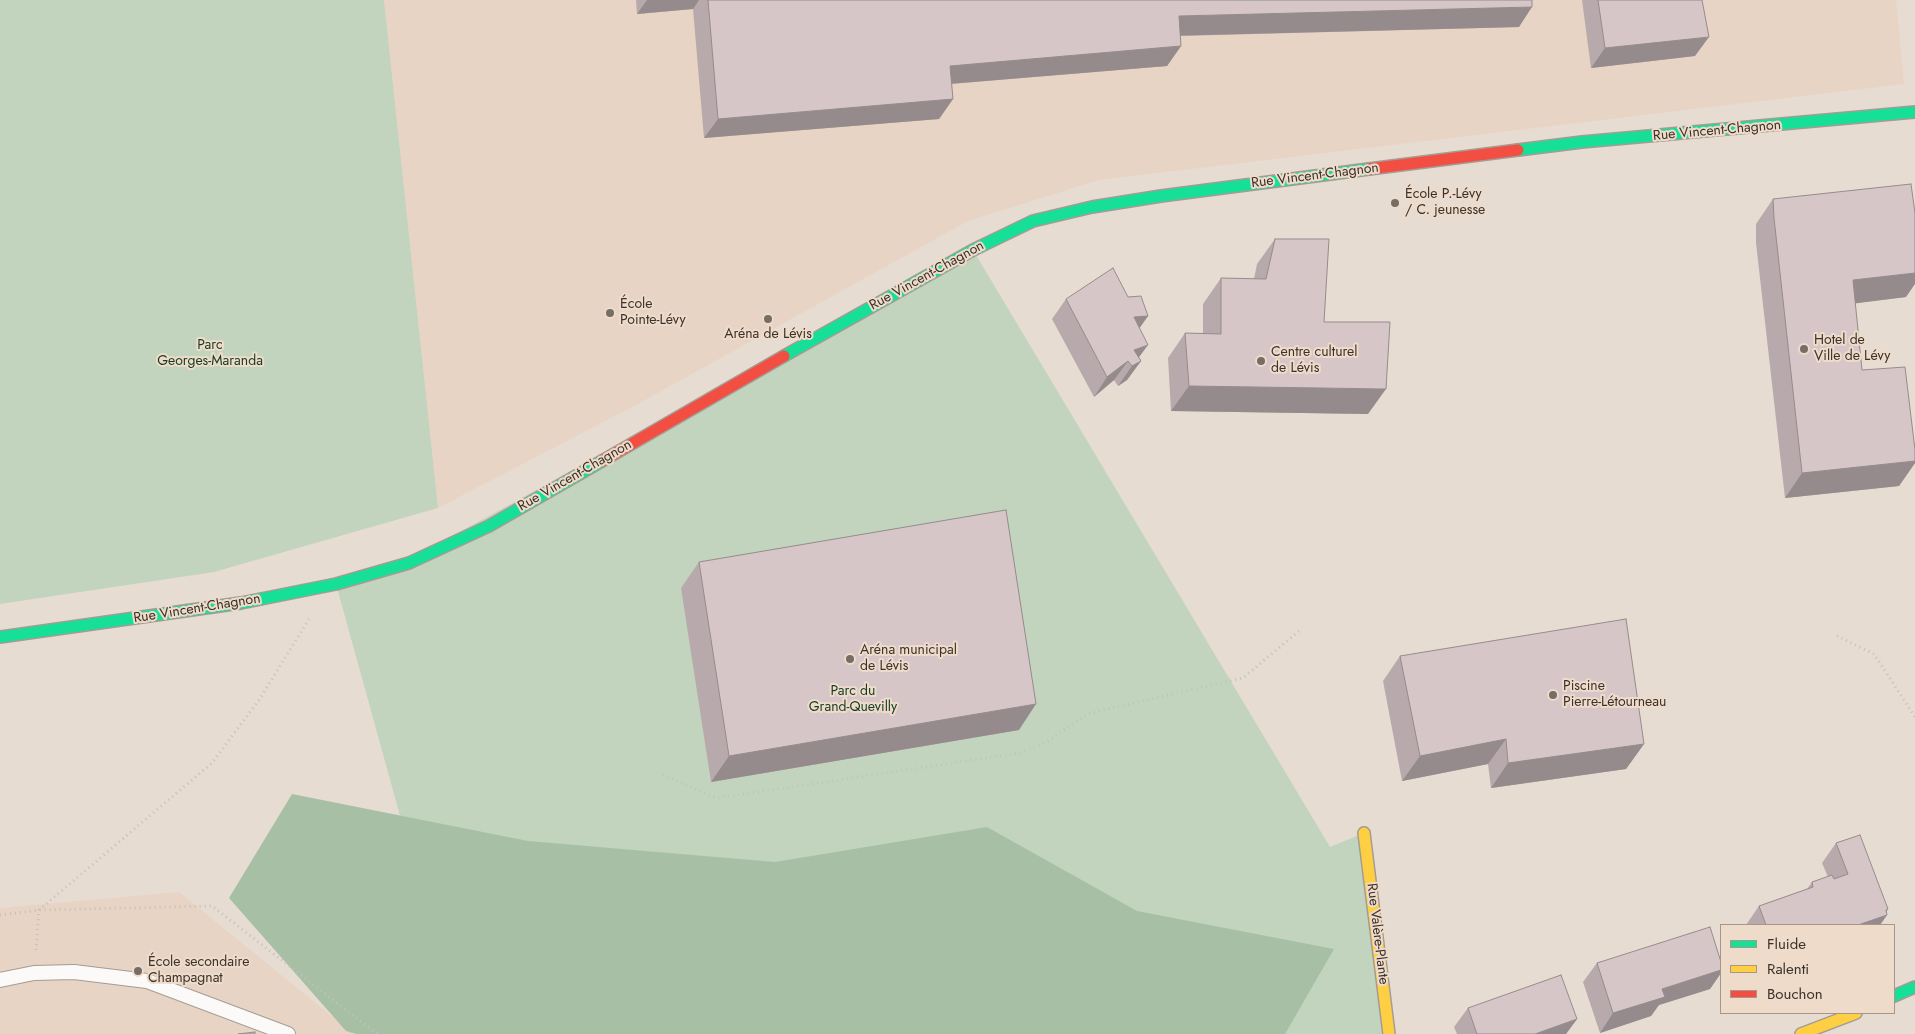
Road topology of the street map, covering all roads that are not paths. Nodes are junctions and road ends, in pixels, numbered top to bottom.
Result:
1 (1915, 112) edge
2 (0, 637) edge
3 (1364, 833) dead end
4 (0, 980) edge
5 (1915, 987) edge
6 (1895, 996) edge
7 (1853, 1014) edge
8 (288, 1034) edge
9 (1389, 1034) edge
10 (1801, 1034) edge

1 - 2 street, Rue Vincent-Chagnon
3 - 9 street, Rue Valère-Plante
4 - 8 lane
5 - 6 street
7 - 10 street

